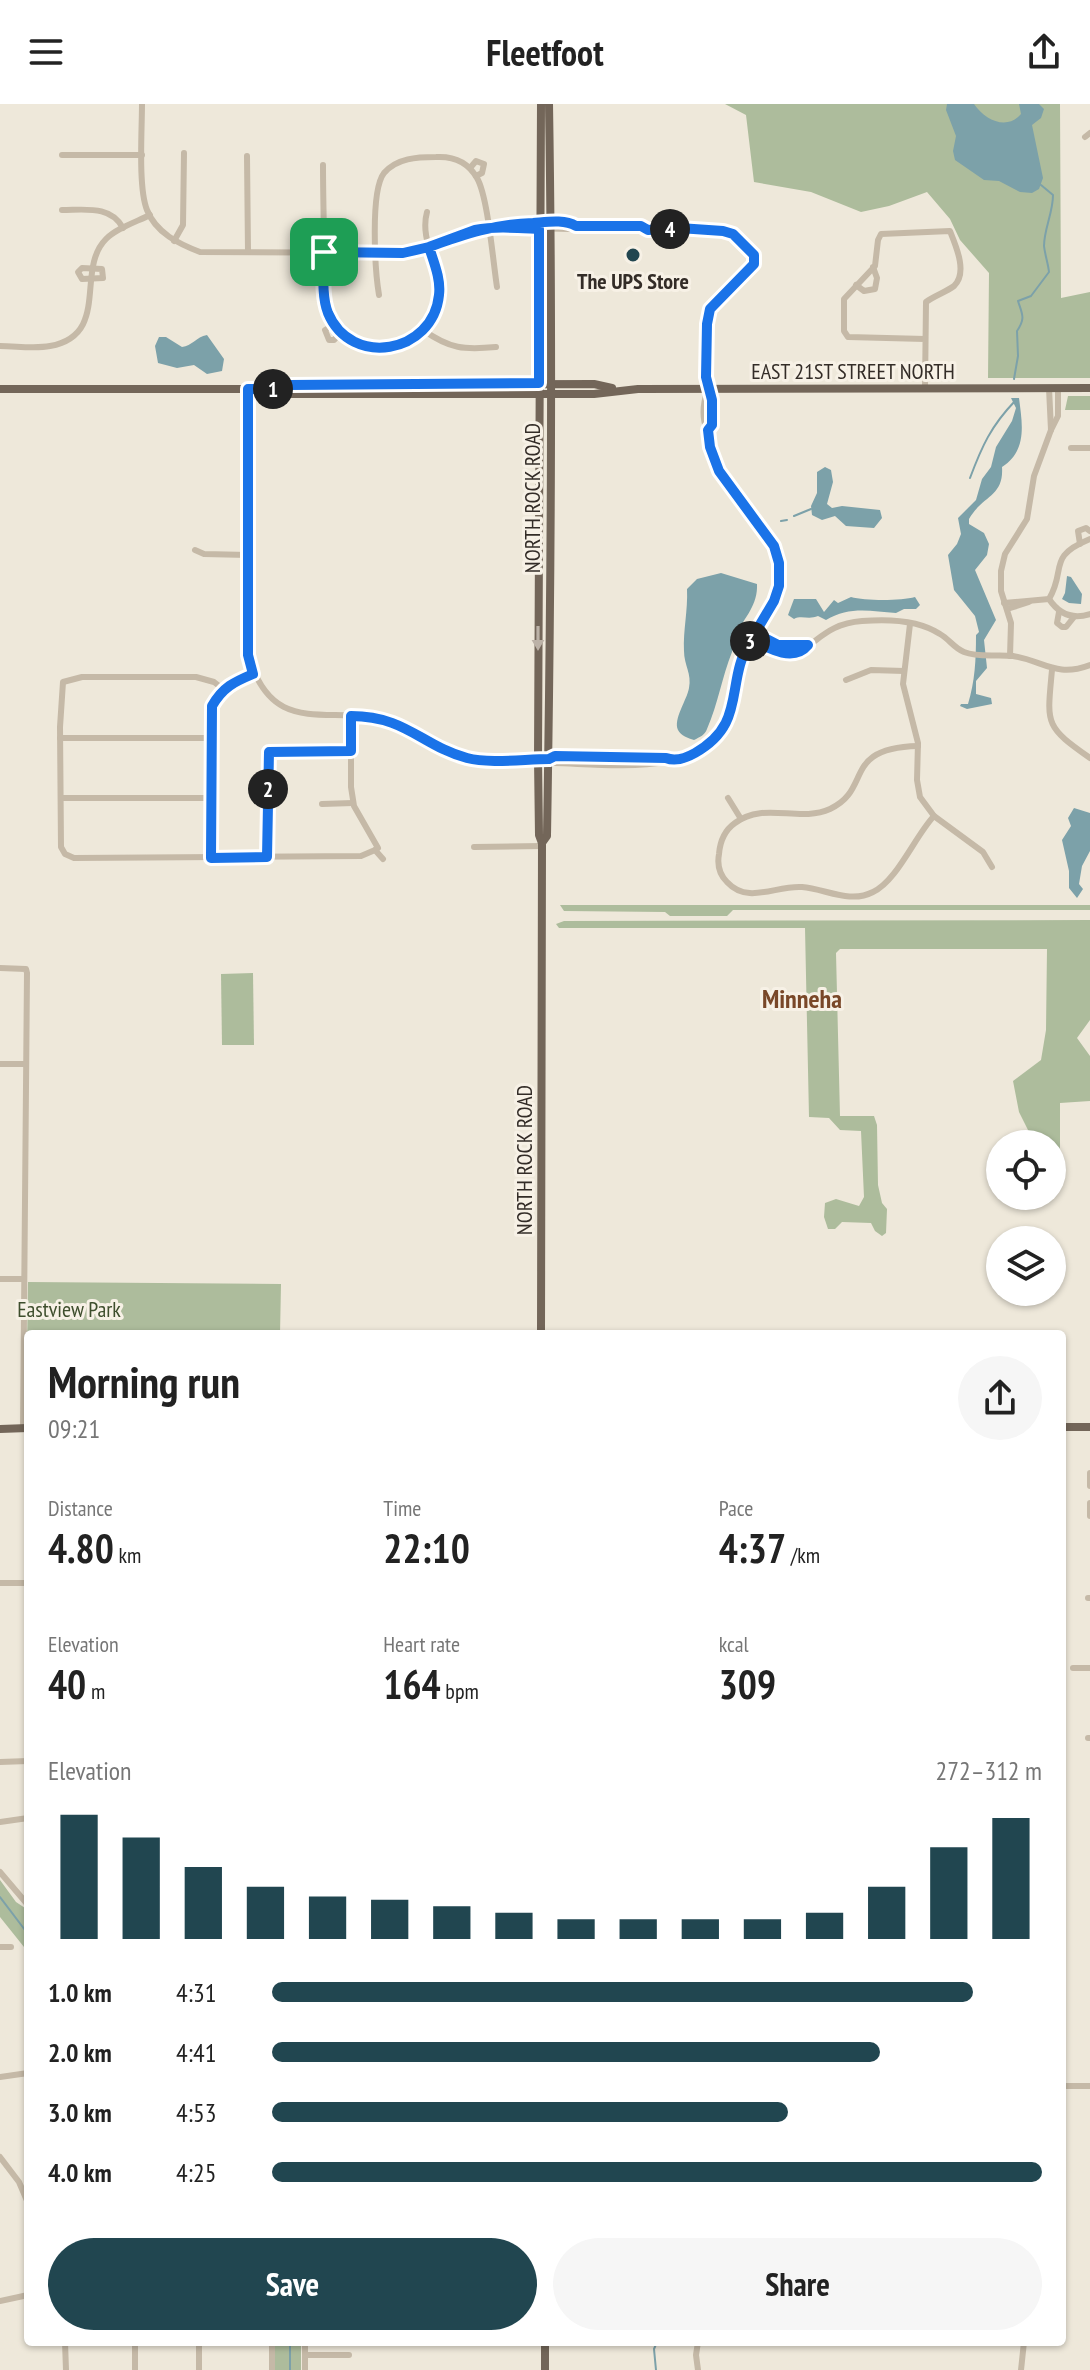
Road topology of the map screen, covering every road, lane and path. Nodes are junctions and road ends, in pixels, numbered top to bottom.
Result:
1 (142, 104) edge
2 (541, 104) edge
3 (549, 104) edge
4 (184, 153) dead end
5 (62, 155) dead end
6 (142, 155) junction
7 (247, 156) dead end
8 (323, 165) dead end
9 (470, 168) junction
10 (476, 176) junction
11 (62, 210) dead end
12 (427, 212) dead end
13 (150, 215) junction
14 (539, 226) junction
15 (550, 226) junction
16 (123, 228) junction
17 (490, 228) junction
18 (174, 241) junction
19 (429, 247) junction
20 (248, 252) junction
21 (324, 252) junction
22 (376, 253) junction
23 (873, 267) junction
24 (92, 268) junction
25 (92, 279) junction
26 (856, 285) junction
27 (497, 287) dead end
28 (379, 295) dead end
29 (334, 325) junction
30 (423, 330) junction
31 (341, 332) junction
32 (925, 339) junction
33 (0, 346) edge
34 (496, 347) dead end
35 (539, 383) junction
36 (925, 388) junction
37 (1053, 388) junction
38 (1090, 388) edge
39 (0, 389) edge
40 (248, 389) junction
41 (280, 389) junction
42 (551, 389) junction
43 (708, 389) junction
44 (539, 394) junction
45 (1071, 448) dead end
46 (1090, 448) edge
47 (538, 515) junction
48 (1090, 531) edge
49 (1090, 539) edge
50 (1080, 544) junction
51 (195, 550) dead end
52 (550, 553) junction
53 (248, 555) junction
54 (538, 565) junction
55 (1049, 599) junction
56 (550, 605) junction
57 (1006, 606) junction
58 (1059, 612) junction
59 (1090, 614) edge
60 (1074, 617) junction
61 (910, 624) junction
62 (753, 636) junction
63 (1010, 656) junction
64 (1090, 665) edge
65 (1052, 670) junction
66 (904, 671) junction
67 (253, 674) junction
68 (846, 680) dead end
69 (223, 689) junction
70 (351, 716) junction
71 (60, 738) junction
72 (212, 738) junction
73 (266, 743) dead end
74 (918, 746) junction
75 (270, 751) junction
76 (351, 751) junction
77 (1090, 758) edge
78 (538, 759) junction
79 (549, 759) junction
80 (61, 798) junction
81 (211, 798) junction
82 (728, 798) dead end
83 (353, 803) junction
84 (322, 804) dead end
85 (934, 816) junction
86 (741, 819) junction
87 (542, 845) junction
88 (474, 847) dead end
89 (375, 850) junction
90 (267, 857) junction
91 (211, 858) junction
92 (383, 859) dead end
93 (992, 867) dead end
94 (0, 968) edge
95 (0, 1064) edge
96 (26, 1064) junction
97 (0, 1279) edge
98 (24, 1279) junction
99 (24, 1330) edge
100 (541, 1330) edge
101 (1066, 1427) edge
102 (1090, 1427) edge
103 (24, 1428) edge
104 (0, 1429) edge
105 (1090, 1473) edge
106 (1090, 1486) edge
107 (1090, 1503) edge
108 (1090, 1516) edge
109 (0, 1583) edge
110 (24, 1583) edge
111 (1073, 1668) dead end
112 (1090, 1668) edge
113 (24, 1761) edge
114 (0, 1762) edge
115 (24, 1819) edge
116 (0, 1822) edge
117 (0, 1872) edge
118 (24, 1900) edge
119 (0, 1947) edge
120 (11, 1947) dead end
121 (24, 2074) edge
122 (0, 2077) edge
123 (1066, 2086) edge
124 (1090, 2086) edge
125 (0, 2157) edge
126 (24, 2194) edge
127 (24, 2296) edge
128 (0, 2301) edge
129 (65, 2346) edge
130 (135, 2346) edge
131 (199, 2346) edge
132 (272, 2346) edge
133 (305, 2346) edge
134 (545, 2346) edge
135 (697, 2346) edge
136 (1024, 2346) edge
137 (305, 2355) junction
138 (349, 2355) dead end
139 (66, 2370) edge
140 (135, 2370) edge
141 (199, 2370) edge
142 (272, 2370) edge
143 (305, 2370) edge
144 (545, 2370) edge
145 (698, 2370) edge
146 (1021, 2370) edge

1 - 6 street
2 - 14 main road, NORTH ROCK ROAD
3 - 15 main road, NORTH ROCK ROAD
4 - 18 street
5 - 6 street
6 - 13 street
7 - 20 street
8 - 21 street
9 - 10 street
9 - 10 street
9 - 22 street
10 - 17 street
11 - 16 street
12 - 19 street
13 - 16 street
13 - 18 street
14 - 15 street
14 - 17 street
14 - 35 main road, NORTH ROCK ROAD
15 - 42 main road, NORTH ROCK ROAD
15 - 43 street
16 - 24 street
17 - 19 street
17 - 27 street
18 - 20 street
19 - 22 street
19 - 30 street
20 - 21 street
21 - 22 street
21 - 29 street
22 - 28 street
23 - 26 street
23 - 26 street
23 - 32 street
24 - 25 street
24 - 25 street
24 - 25 street
25 - 33 street
26 - 32 street
29 - 31 street
29 - 31 street
30 - 31 street
30 - 34 street
32 - 36 street
35 - 41 main road, EAST 21ST STREET NORTH
35 - 42 main road, EAST 21ST STREET NORTH
35 - 44 main road, NORTH ROCK ROAD
36 - 37 main road, EAST 21ST STREET NORTH
36 - 43 main road, EAST 21ST STREET NORTH
37 - 38 main road, EAST 21ST STREET NORTH
37 - 57 street
39 - 40 main road, EAST 21ST STREET NORTH
40 - 41 main road, EAST 21ST STREET NORTH
40 - 53 street
41 - 44 main road, EAST 21ST STREET NORTH
42 - 43 main road, EAST 21ST STREET NORTH
42 - 44 main road, EAST 21ST STREET NORTH
42 - 52 main road, NORTH ROCK ROAD
43 - 62 street
44 - 47 main road, NORTH ROCK ROAD
45 - 46 street
47 - 52 main road
47 - 54 main road, NORTH ROCK ROAD
48 - 50 street
49 - 50 street
50 - 55 street
51 - 53 street
52 - 56 main road, NORTH ROCK ROAD
53 - 67 street
54 - 56 main road
54 -> 78 main road, NORTH ROCK ROAD
55 - 57 street
55 - 58 street
56 - 79 main road, NORTH ROCK ROAD
57 - 63 street
58 - 60 street
58 - 60 street
59 - 60 street
61 - 62 street
61 - 63 street
61 - 66 street
62 - 79 street
63 - 65 street
64 - 65 street
65 - 77 street
66 - 68 street
66 - 74 street
67 - 69 street
67 - 70 street
69 - 71 street
69 - 72 street
70 - 76 street
70 - 78 street
71 - 72 street
71 - 80 street
72 - 81 street
73 - 75 street
74 - 85 street
74 - 86 street
75 - 76 street
75 - 90 street
76 - 83 street
78 - 79 street
78 - 87 main road, NORTH ROCK ROAD
79 - 87 main road, NORTH ROCK ROAD
80 - 81 street
80 - 91 street
81 - 91 street
82 - 86 street
83 - 84 street
83 - 89 street
85 - 86 street
85 - 93 street
87 - 88 street
87 - 100 main road, NORTH ROCK ROAD
89 - 90 street
89 - 92 street
90 - 91 street
94 - 96 street
95 - 96 street
96 - 98 street
97 - 98 street
98 - 99 street
101 - 102 main road
103 - 104 main road
105 - 106 street
107 - 108 street
109 - 110 street
111 - 112 street
113 - 114 street
115 - 116 street
117 - 118 street
119 - 120 street
121 - 122 street
123 - 124 street
125 - 126 street
127 - 128 street
129 - 139 street
130 - 140 street
131 - 141 street
132 - 142 street
133 - 137 street
134 - 144 main road
135 - 145 street
136 - 146 street
137 - 138 street
137 - 143 street

